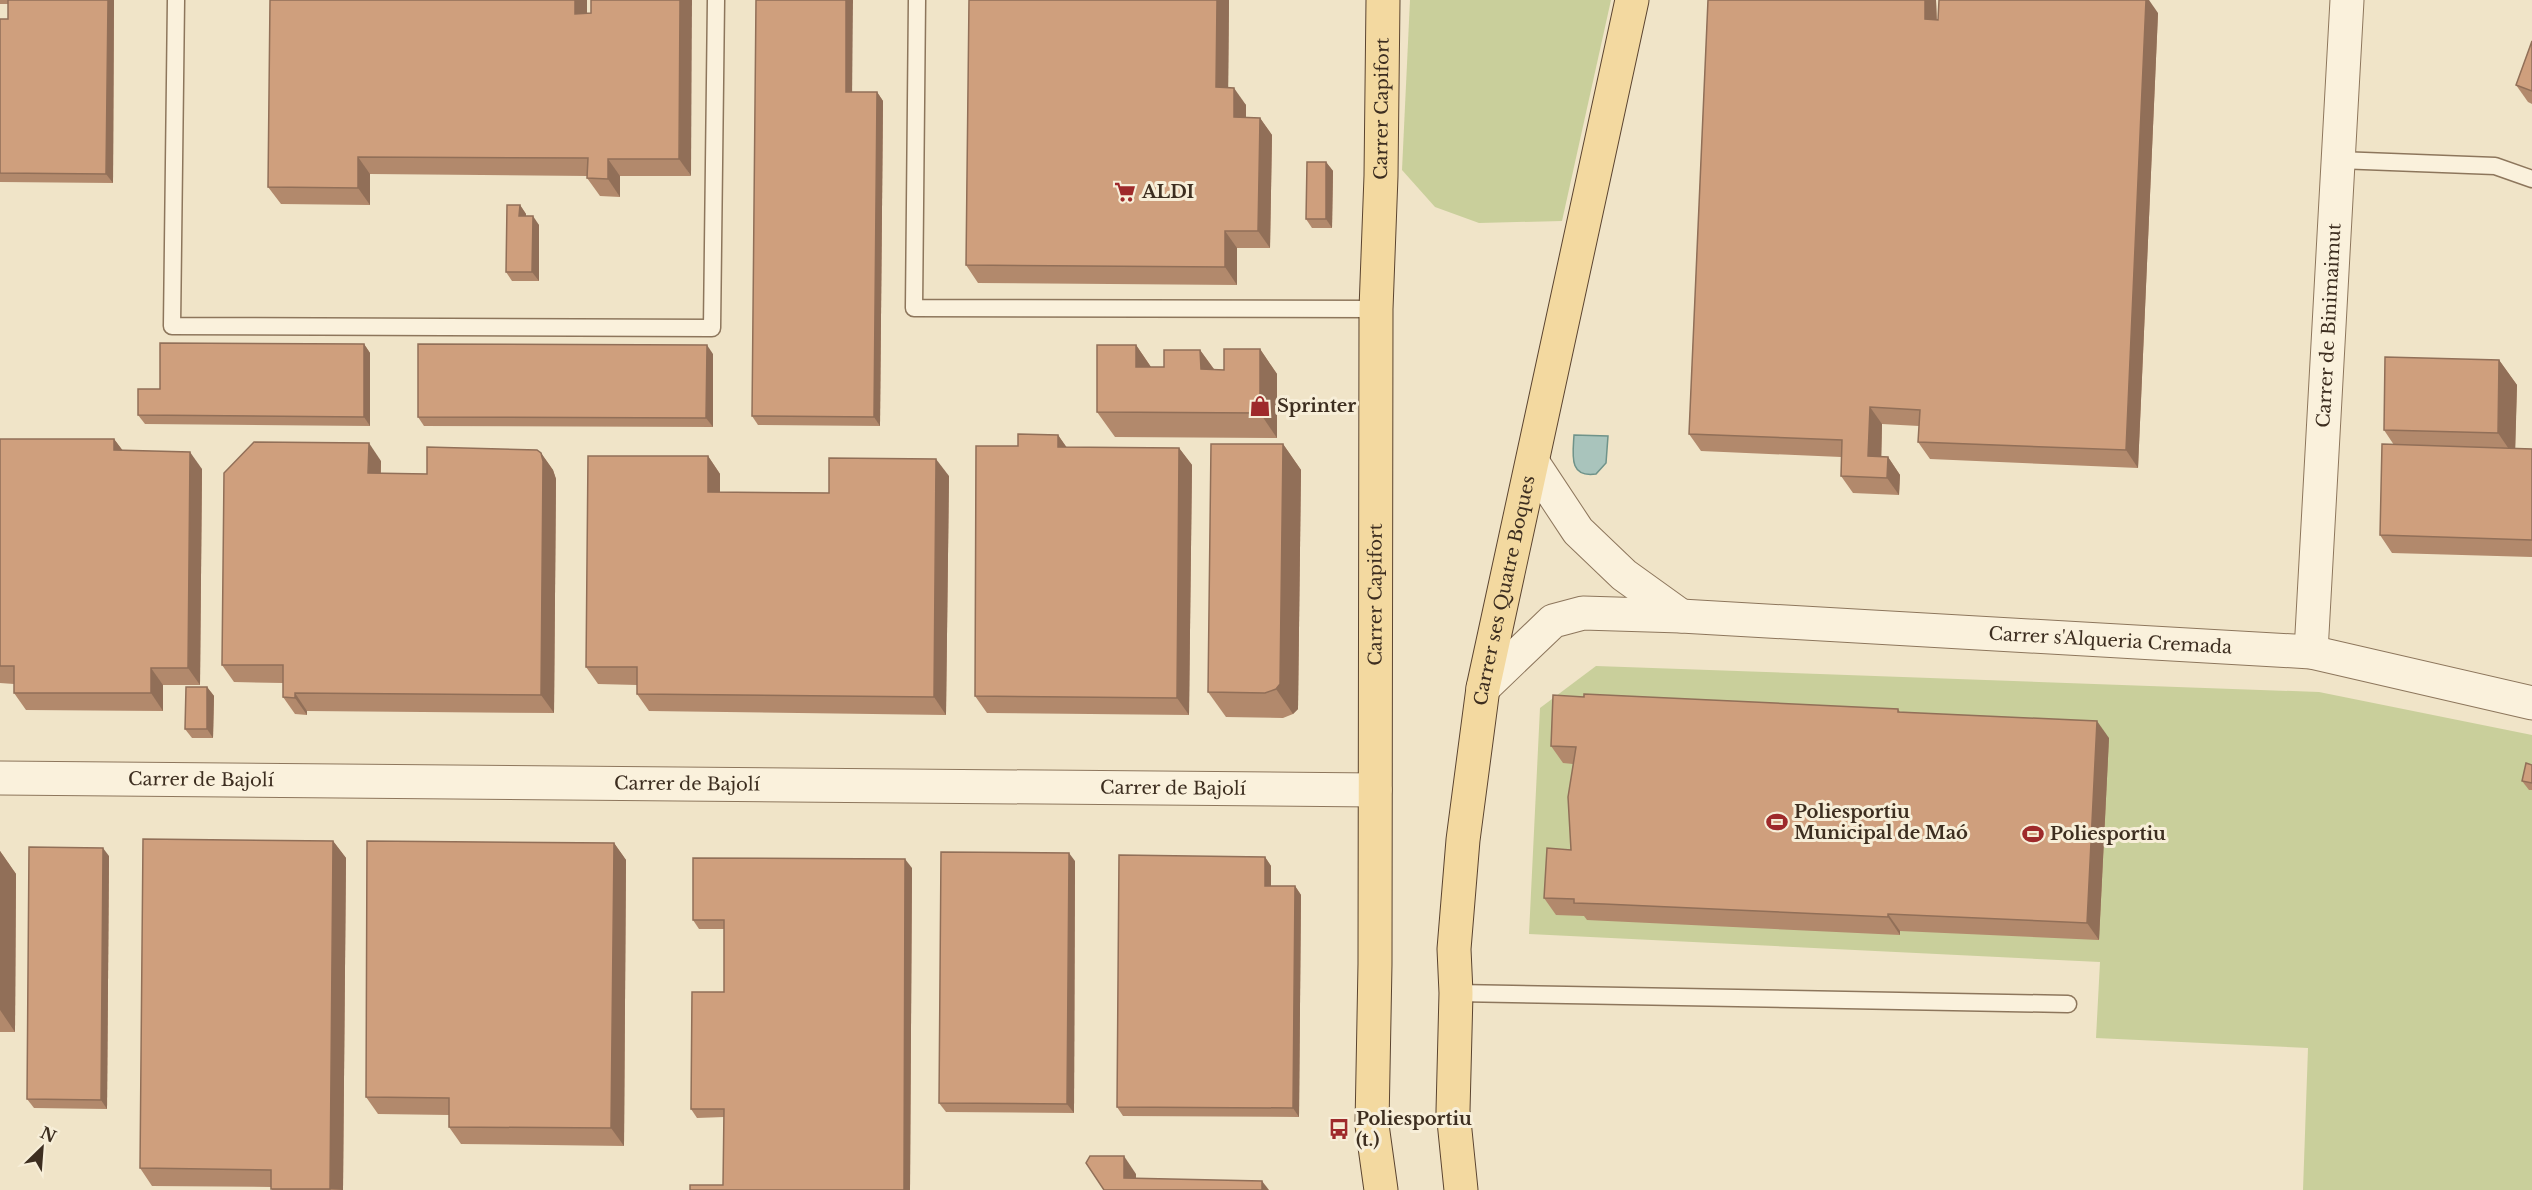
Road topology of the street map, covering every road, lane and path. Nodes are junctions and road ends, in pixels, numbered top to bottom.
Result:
1 (176, 0) edge
2 (716, 0) edge
3 (917, 0) edge
4 (1383, 0) edge
5 (1632, 0) edge
6 (2347, 0) edge
7 (2338, 160) junction
8 (2532, 179) edge
9 (1376, 309) junction
10 (1533, 464) junction
11 (1681, 616) junction
12 (2311, 652) junction
13 (1483, 688) junction
14 (2532, 703) edge
15 (0, 778) edge
16 (1375, 790) junction
17 (1456, 993) junction
18 (2068, 1004) dead end
19 (1378, 1180) edge
20 (1461, 1190) edge

1 - 2 lane
3 - 9 lane
4 - 9 main road, Carrer Capifort
5 - 10 main road, Carrer ses Quatre Boques
6 - 7 street, Carrer de Binimaimut
7 - 8 lane
7 - 12 street, Carrer de Binimaimut
9 - 16 main road, Carrer Capifort
10 - 11 street
10 - 13 main road, Carrer ses Quatre Boques
11 - 12 street, Carrer s'Alqueria Cremada
11 - 13 street, Carrer s'Alqueria Cremada
12 - 14 street, Carrer s'Alqueria Cremada
13 - 17 main road, Carrer ses Quatre Boques
15 - 16 street, Carrer de Bajolí
16 - 19 main road, Carrer Capifort
17 - 18 lane
17 - 20 main road, Carrer ses Quatre Boques

